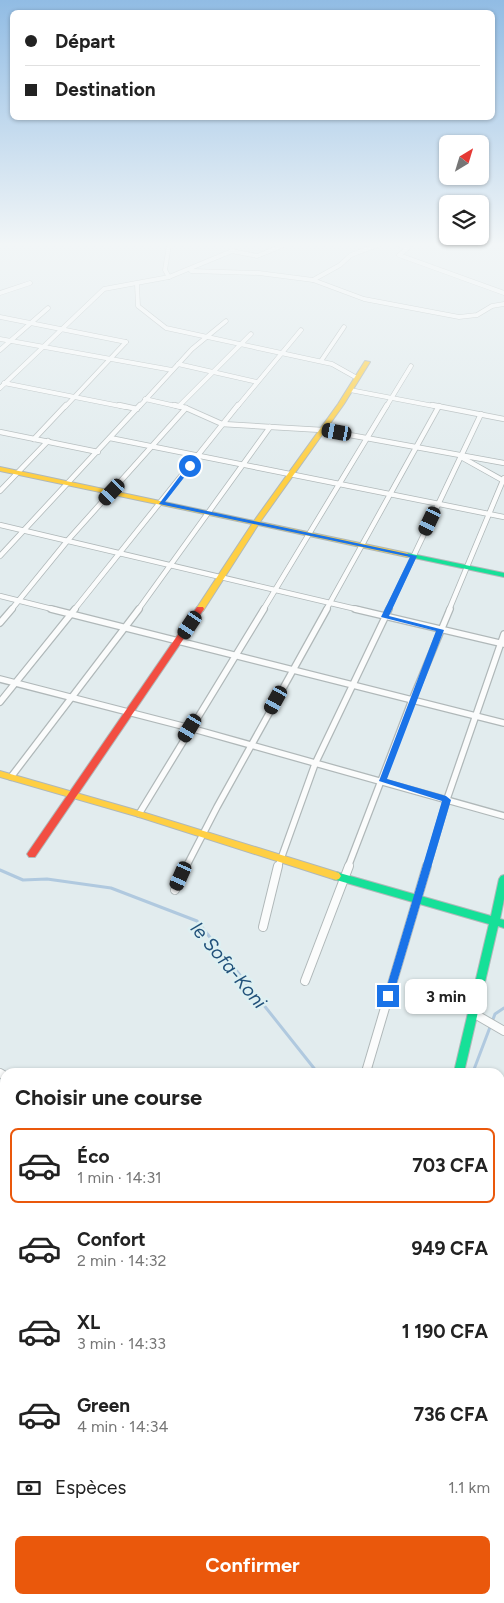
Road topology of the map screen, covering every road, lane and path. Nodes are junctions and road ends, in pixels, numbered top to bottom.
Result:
1 (14, 320) edge
2 (34, 320) edge
3 (72, 320) edge
4 (154, 320) edge
5 (226, 321) dead end
6 (30, 323) junction
7 (344, 327) dead end
8 (62, 329) junction
9 (301, 330) dead end
10 (251, 334) dead end
11 (207, 337) junction
12 (0, 339) edge
13 (10, 341) junction
14 (241, 344) junction
15 (43, 347) junction
16 (0, 350) edge
17 (282, 353) junction
18 (110, 360) junction
19 (321, 361) junction
20 (366, 362) dead end
21 (178, 364) junction
22 (411, 366) dead end
23 (172, 370) junction
24 (213, 372) junction
25 (357, 378) junction
26 (257, 382) junction
27 (2, 383) edge
28 (0, 388) edge
29 (350, 390) junction
30 (74, 397) junction
31 (393, 398) junction
32 (145, 399) junction
33 (179, 406) junction
34 (439, 406) junction
35 (137, 408) junction
36 (186, 408) junction
37 (481, 414) junction
38 (504, 419) edge
39 (222, 424) junction
40 (270, 427) junction
41 (322, 430) junction
42 (0, 432) edge
43 (6, 433) junction
44 (110, 438) junction
45 (367, 438) junction
46 (0, 439) edge
47 (34, 439) junction
48 (48, 441) junction
49 (154, 446) junction
50 (416, 446) junction
51 (98, 452) junction
52 (200, 454) junction
53 (461, 456) junction
54 (245, 463) junction
55 (504, 463) edge
56 (0, 469) edge
57 (18, 472) junction
58 (292, 473) junction
59 (504, 479) edge
60 (340, 482) junction
61 (69, 483) junction
62 (0, 491) edge
63 (112, 492) junction
64 (390, 493) junction
65 (161, 503) junction
66 (439, 503) junction
67 (209, 513) junction
68 (490, 514) junction
69 (504, 517) edge
70 (256, 523) junction
71 (0, 526) edge
72 (23, 530) junction
73 (308, 534) junction
74 (68, 540) junction
75 (360, 545) junction
76 (121, 551) junction
77 (0, 556) edge
78 (414, 556) junction
79 (171, 565) junction
80 (466, 567) junction
81 (504, 575) edge
82 (222, 578) junction
83 (275, 590) junction
84 (0, 596) edge
85 (19, 601) junction
86 (328, 603) junction
87 (71, 615) junction
88 (385, 617) junction
89 (0, 623) edge
90 (126, 627) junction
91 (440, 630) junction
92 (504, 634) edge
93 (179, 641) junction
94 (503, 644) edge
95 (235, 655) junction
96 (294, 670) junction
97 (0, 679) edge
98 (15, 683) junction
99 (351, 685) junction
100 (71, 699) junction
101 (412, 700) junction
102 (0, 702) edge
103 (130, 713) junction
104 (475, 715) junction
105 (504, 723) edge
106 (190, 728) junction
107 (250, 746) junction
108 (315, 764) junction
109 (0, 774) edge
110 (11, 777) junction
111 (383, 781) junction
112 (73, 795) junction
113 (446, 800) junction
114 (139, 814) junction
115 (504, 816) edge
116 (200, 835) junction
117 (32, 854) dead end
118 (280, 858) junction
119 (346, 879) junction
120 (504, 879) edge
121 (175, 890) dead end
122 (416, 900) junction
123 (501, 903) edge
124 (500, 923) edge
125 (263, 927) dead end
126 (305, 981) dead end
127 (473, 1013) junction
128 (504, 1031) edge
129 (367, 1068) edge
130 (461, 1068) edge

1 - 6 street
2 - 6 street
3 - 8 street
4 - 11 street
5 - 11 street
6 - 8 street
6 - 13 street
7 - 19 street
8 - 15 street
8 - 18 street
9 - 17 street
10 - 14 street
11 - 14 street
11 - 21 street
12 - 13 street
13 - 15 street
13 - 16 street
14 - 17 street
14 - 24 street
15 - 18 street
15 - 27 street
17 - 19 street
17 - 26 street
18 - 23 street
18 - 30 street
19 - 25 street
20 - 25 street
21 - 23 street
21 - 24 street
22 - 31 street
23 - 32 street
24 - 26 street
24 - 33 street
25 - 29 street
26 - 39 street
27 - 28 street
27 - 30 street
29 - 31 street
29 - 41 street
30 - 35 street
30 - 47 street
31 - 34 street
31 - 45 street
32 - 33 street
32 - 35 street
33 - 36 street
34 - 37 street
34 - 50 street
35 - 44 street
36 - 39 street
36 - 49 street
37 - 38 street
37 - 53 street
39 - 40 street
39 - 52 street
40 - 41 street
40 - 54 street
41 - 45 street
41 - 58 street
42 - 43 street
43 - 46 street
43 - 47 street
44 - 49 street
44 - 51 street
45 - 50 street
45 - 60 street
47 - 48 street
48 - 51 street
48 - 57 street
49 - 52 street
49 - 63 street
50 - 53 street
50 - 64 street
51 - 61 street
52 - 54 street
52 - 65 street
53 - 55 street
53 - 59 street
53 - 66 street
54 - 58 street
54 - 67 street
56 - 57 street
57 - 61 street
57 - 62 street
58 - 60 street
58 - 70 street
59 - 68 street
60 - 64 street
60 - 73 street
61 - 63 street
61 - 72 street
63 - 65 street
63 - 74 street
64 - 66 street
64 - 75 street
65 - 67 street
65 - 76 street
66 - 68 street
66 - 78 street
67 - 70 street
67 - 79 street
68 - 69 street
68 - 80 street
70 - 73 street
70 - 82 street
71 - 72 street
72 - 74 street
72 - 77 street
73 - 75 street
73 - 83 street
74 - 76 street
74 - 85 street
75 - 78 street
75 - 86 street
76 - 79 street
76 - 87 street
78 - 80 street
78 - 88 street
79 - 82 street
79 - 90 street
80 - 81 street
80 - 91 street
82 - 83 street
82 - 93 street
83 - 86 street
83 - 95 street
84 - 85 street
85 - 87 street
85 - 89 street
86 - 88 street
86 - 96 street
87 - 90 street
87 - 98 street
88 - 91 street
88 - 99 street
90 - 93 street
90 - 100 street
91 - 94 street
91 - 101 street
92 - 94 street
93 - 95 street
93 - 103 street
94 - 104 street
95 - 96 street
95 - 106 street
96 - 99 street
96 - 107 street
97 - 98 street
98 - 100 street
98 - 102 street
99 - 101 street
99 - 108 street
100 - 103 street
100 - 110 street
101 - 104 street
101 - 111 street
103 - 106 street
103 - 112 street
104 - 105 street
104 - 113 street
106 - 107 street
106 - 114 street
107 - 108 street
107 - 116 street
108 - 111 street
108 - 118 street
109 - 110 street
110 - 112 street
111 - 113 street
111 - 119 street
112 - 114 street
112 - 117 street
113 - 115 street
113 - 122 street
114 - 116 street
116 - 118 street
116 - 121 street
118 - 119 street
118 - 125 street
119 - 122 street
119 - 126 street
120 - 123 street
122 - 124 street
122 - 129 street
123 - 124 street
124 - 127 street
127 - 128 street
127 - 130 street

